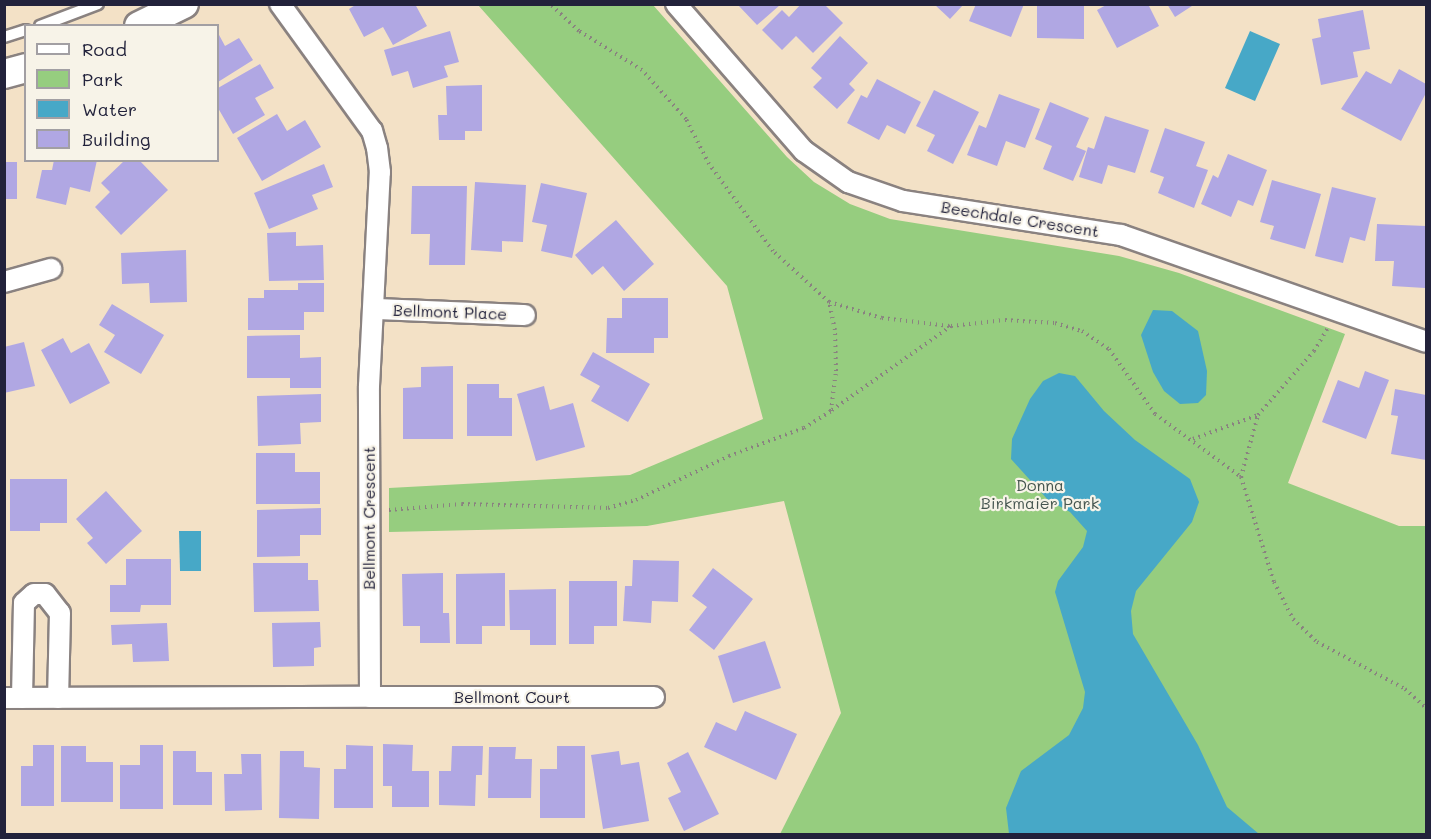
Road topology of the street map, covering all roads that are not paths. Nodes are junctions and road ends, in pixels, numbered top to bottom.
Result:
1 (98, 4) edge
2 (184, 4) edge
3 (280, 4) edge
4 (676, 4) edge
5 (45, 24) edge
6 (143, 24) edge
7 (24, 31) edge
8 (4, 37) edge
9 (24, 69) edge
10 (4, 74) edge
11 (51, 269) dead end
12 (4, 282) edge
13 (375, 309) junction
14 (525, 315) dead end
15 (1426, 342) edge
16 (370, 697) junction
17 (654, 697) dead end
18 (13, 698) edge
19 (58, 698) junction

1 - 5 lane
2 - 6 street
3 - 13 street, Bellmont Crescent
4 - 15 street, Beechdale Crescent
7 - 8 lane
9 - 10 street
11 - 12 street
13 - 14 street, Bellmont Place
13 - 16 street, Bellmont Crescent
16 - 17 street, Bellmont Court
16 - 19 street
18 - 19 street
18 - 19 street

